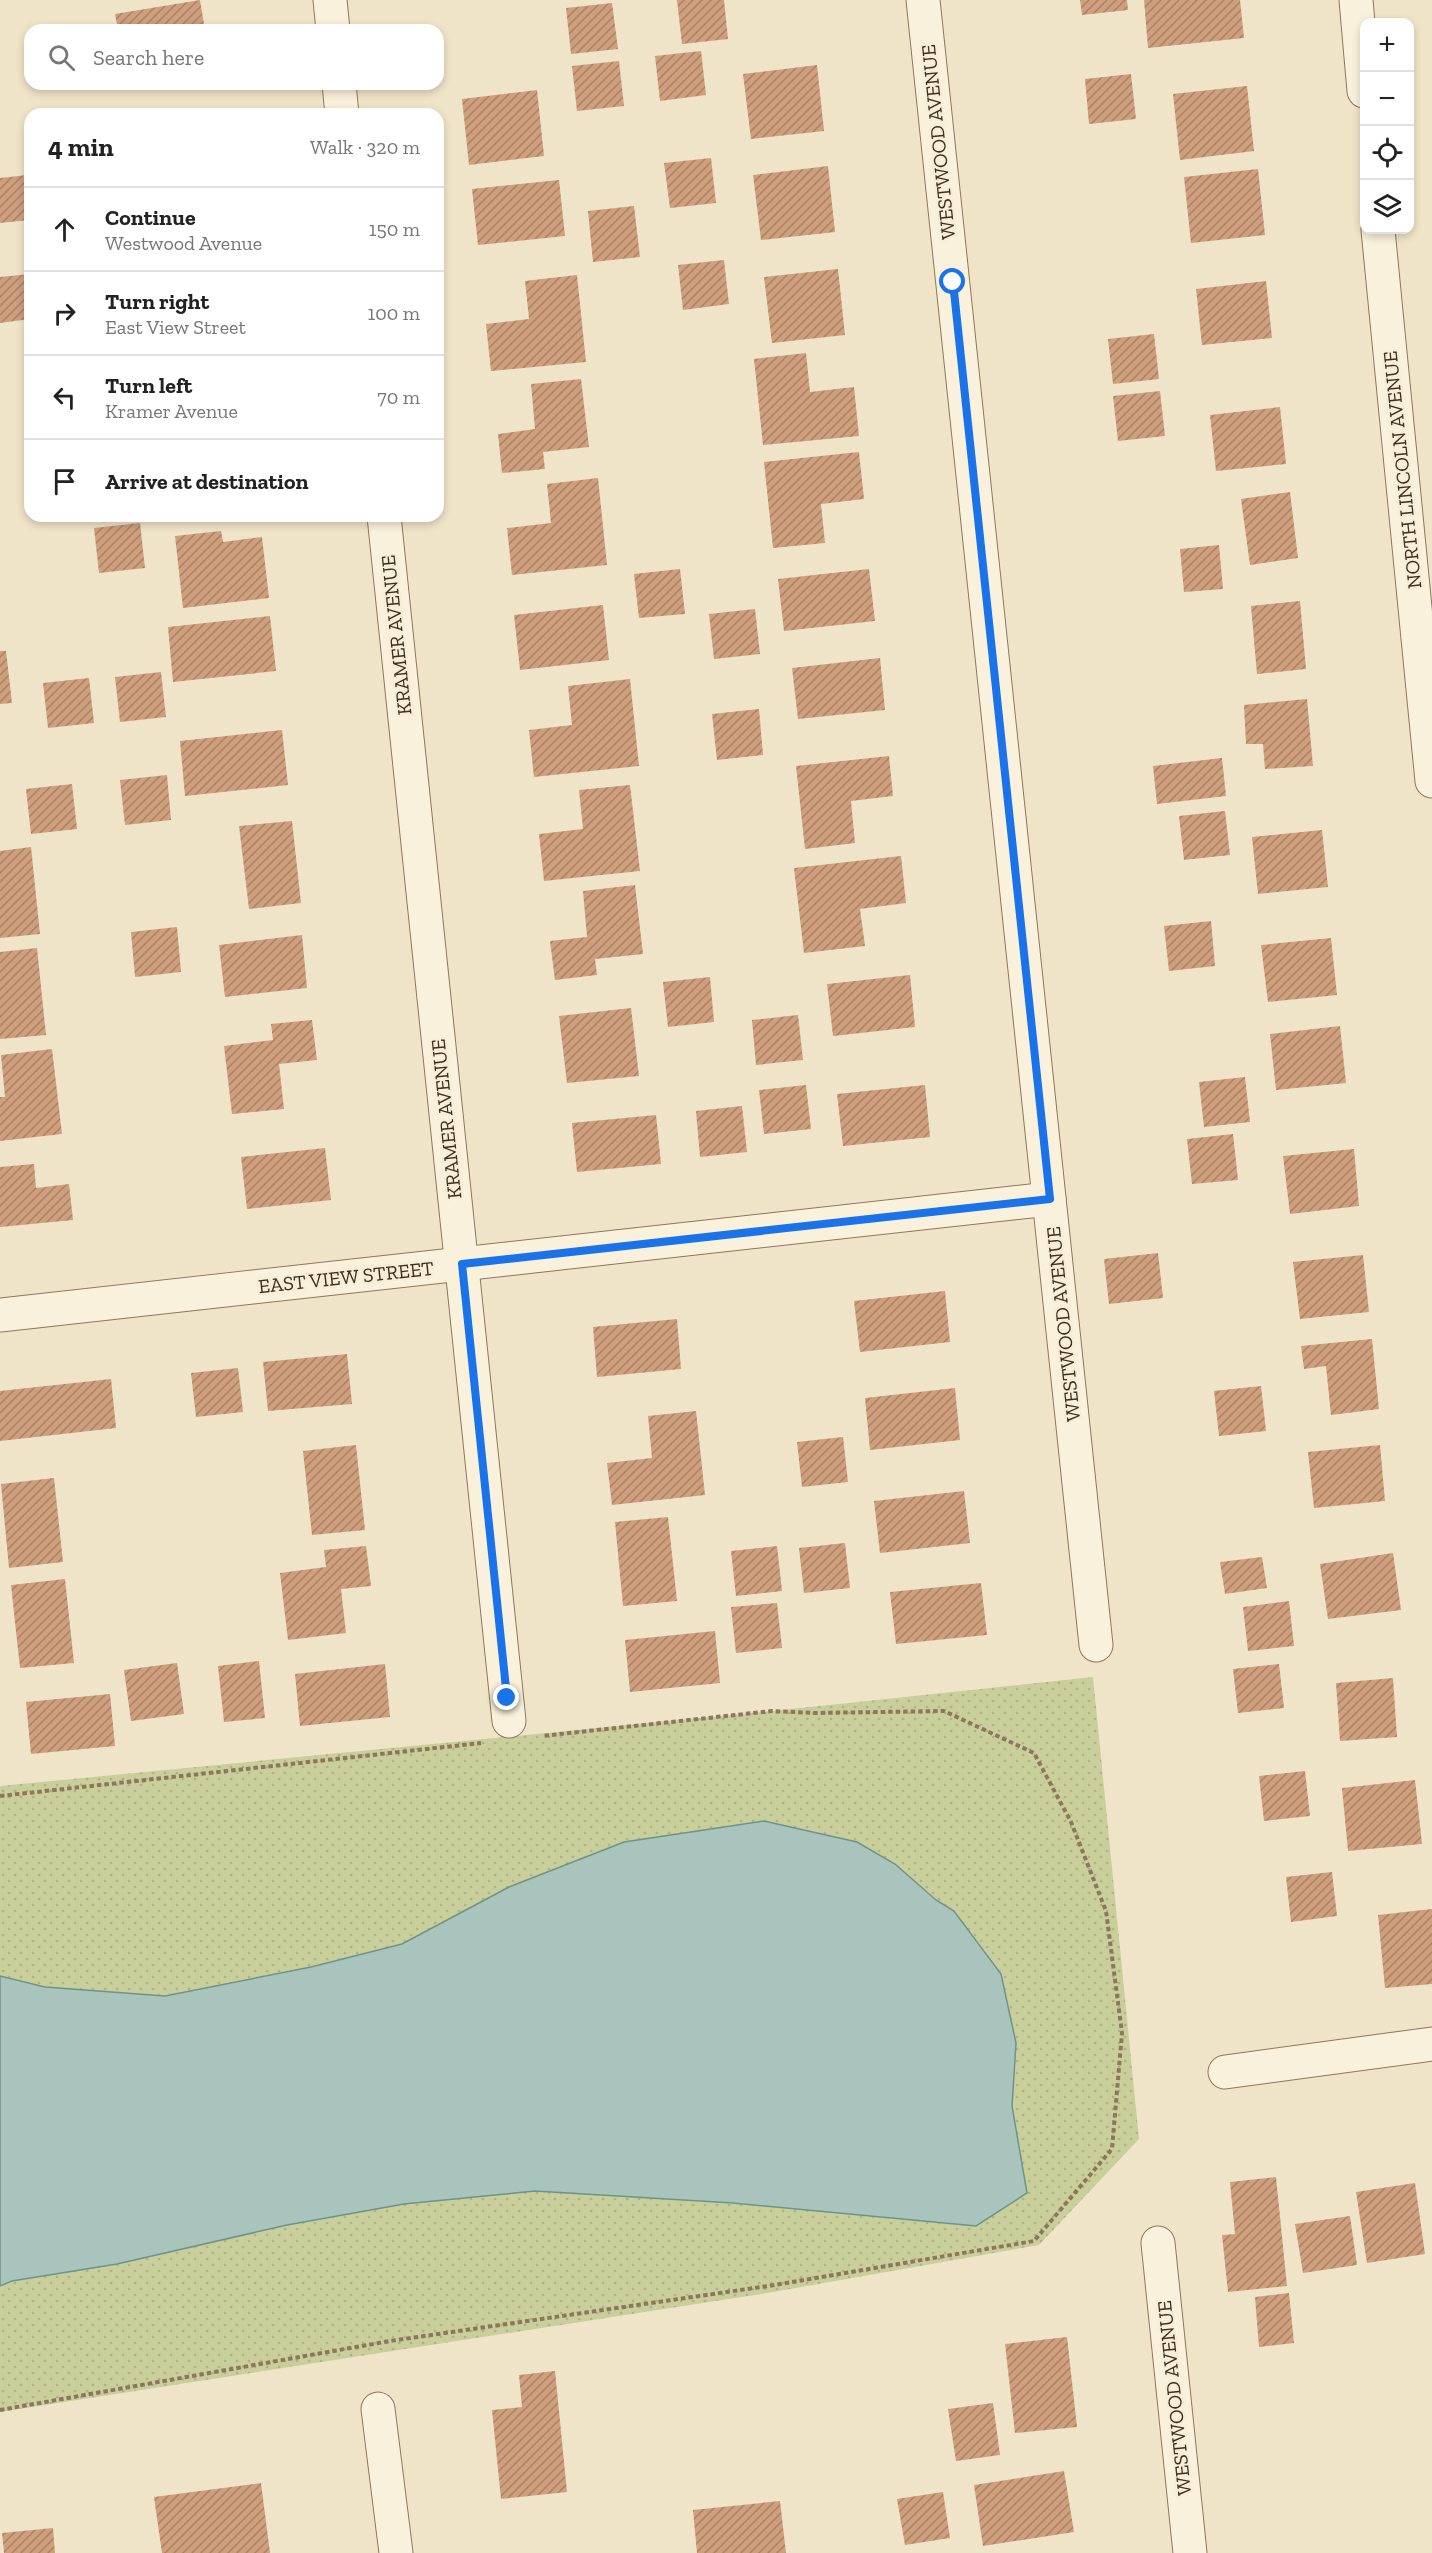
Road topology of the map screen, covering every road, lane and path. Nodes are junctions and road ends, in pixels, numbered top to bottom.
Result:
1 (330, 0) edge
2 (923, 0) edge
3 (1356, 0) edge
4 (332, 24) edge
5 (1363, 72) edge
6 (340, 90) edge
7 (341, 108) edge
8 (1378, 234) edge
9 (385, 522) edge
10 (1432, 781) edge
11 (1050, 1199) junction
12 (462, 1264) junction
13 (0, 1315) edge
14 (1096, 1645) dead end
15 (510, 1734) junction
16 (0, 1796) edge
17 (1432, 2044) edge
18 (1225, 2072) dead end
19 (1158, 2243) dead end
20 (378, 2409) dead end
21 (0, 2410) edge
22 (396, 2553) edge
23 (1190, 2553) edge

1 - 4 street
2 - 11 street, WESTWOOD AVENUE
3 - 5 street
6 - 7 street
8 - 10 street, NORTH LINCOLN AVENUE
9 - 12 street, KRAMER AVENUE
11 - 12 street, EAST VIEW STREET
11 - 14 street, WESTWOOD AVENUE
12 - 13 street, EAST VIEW STREET
12 - 15 street, KRAMER AVENUE
15 - 16 path
15 - 21 path
17 - 18 street
19 - 23 street, WESTWOOD AVENUE
20 - 22 street

